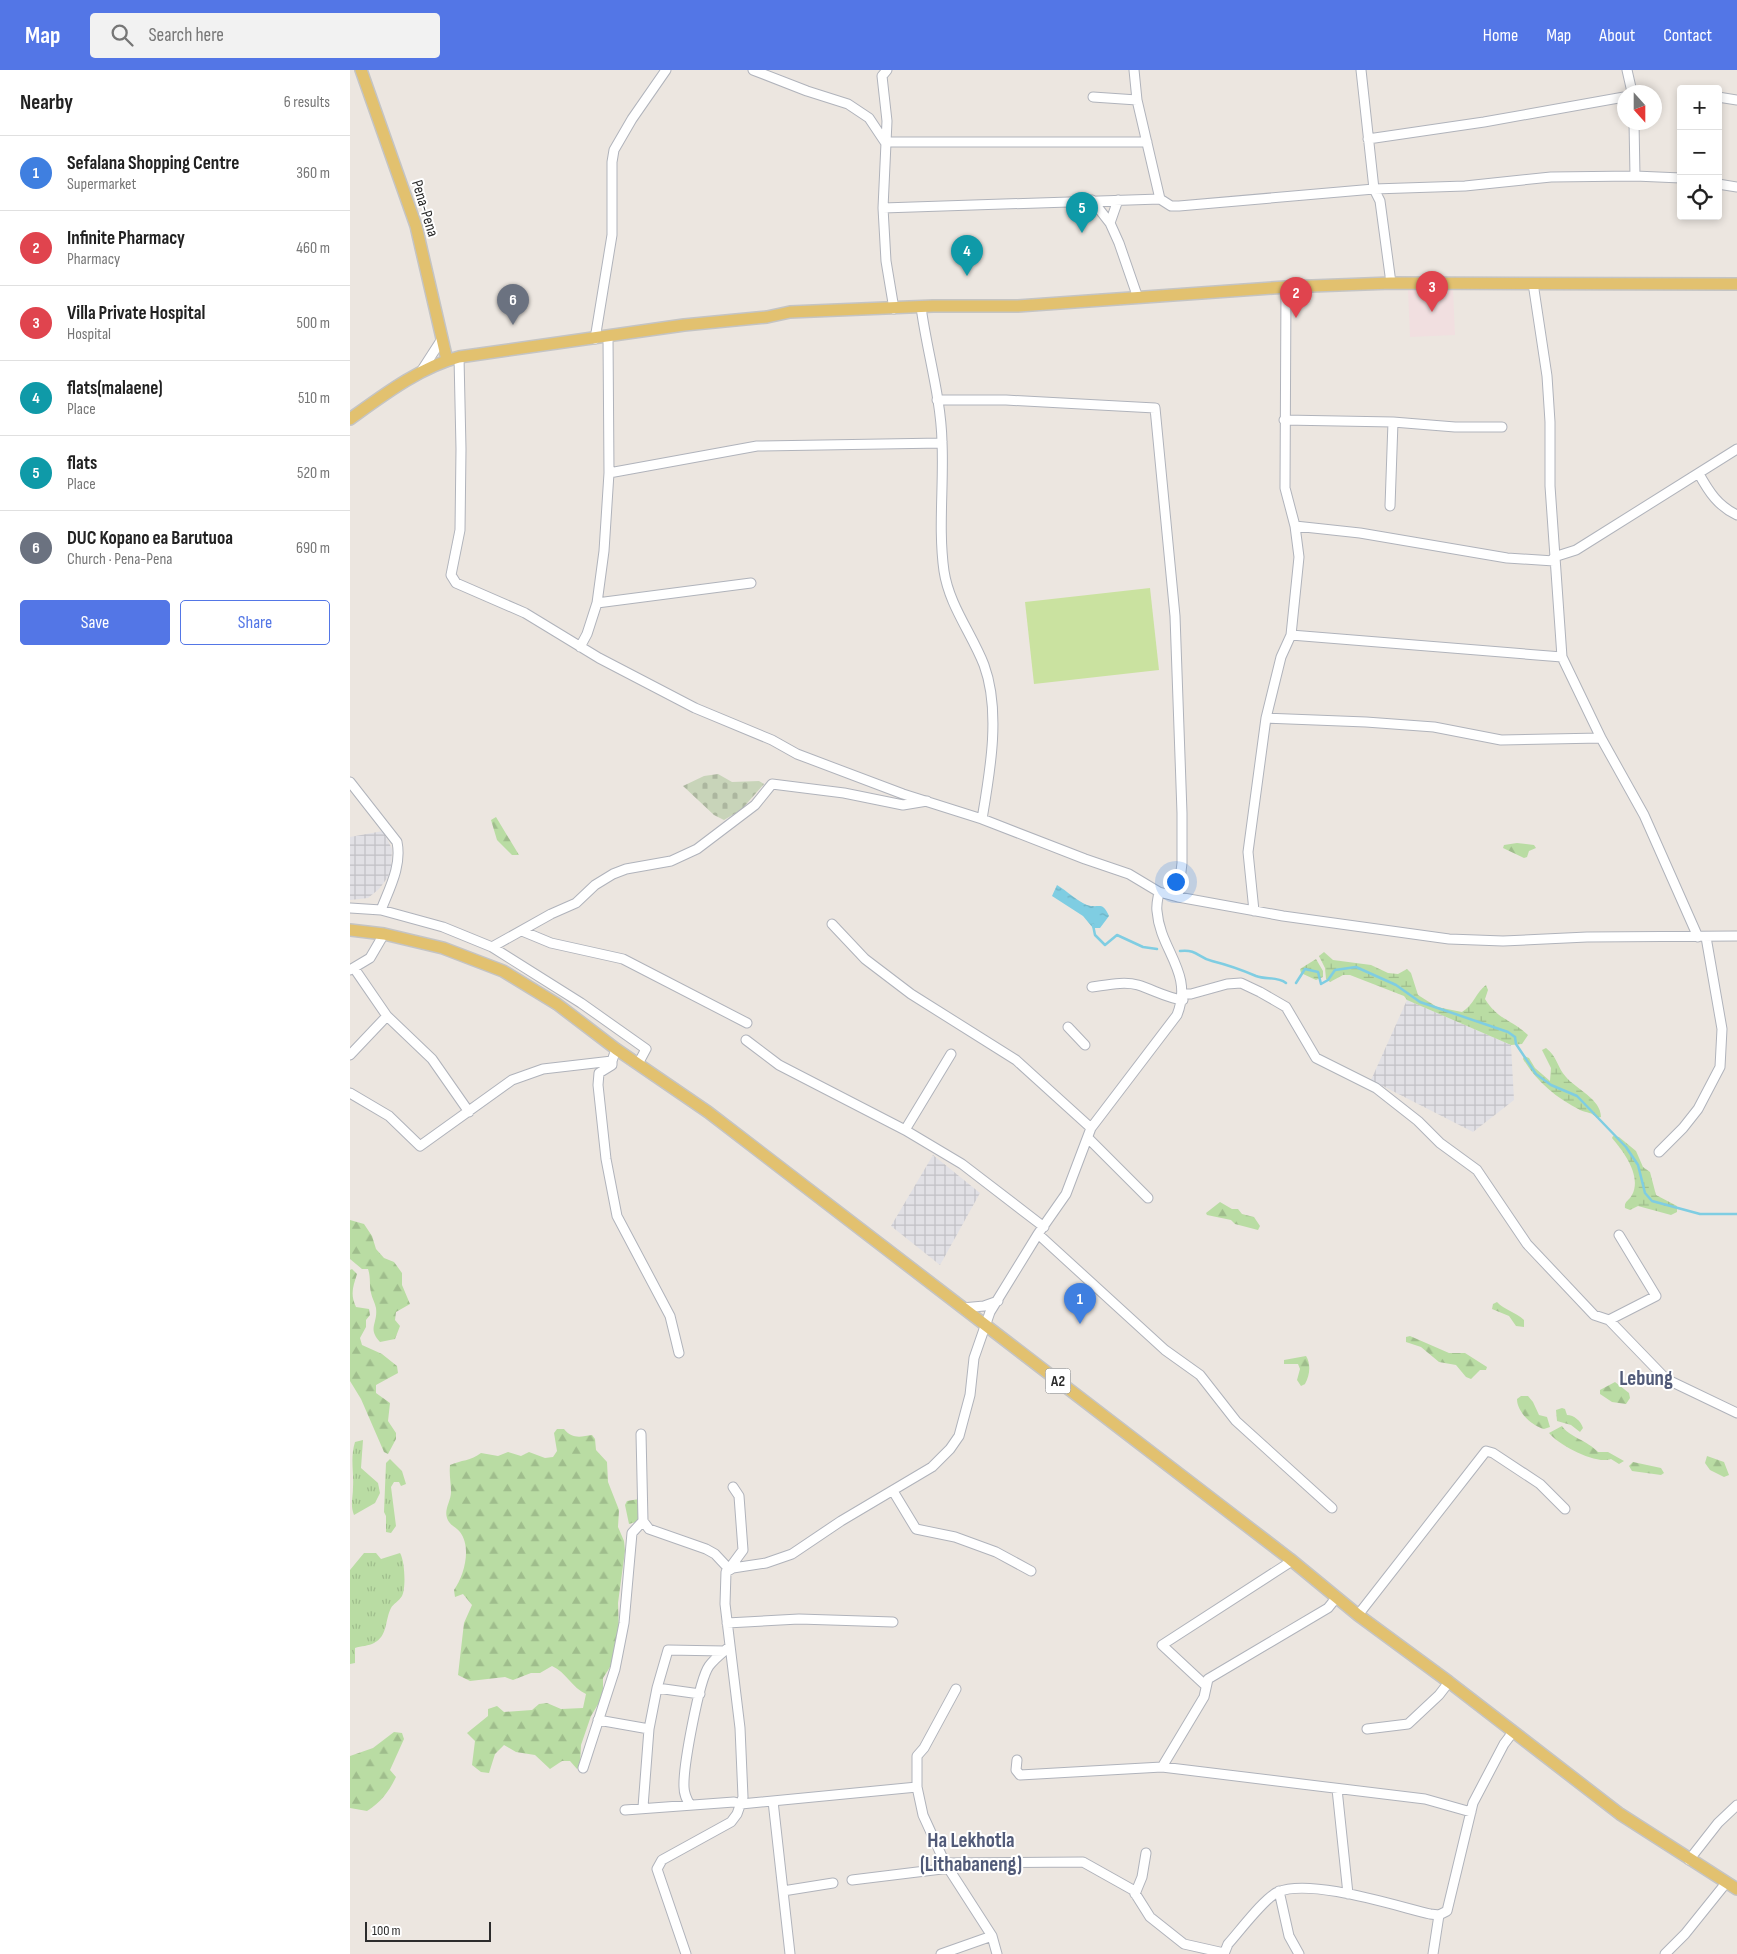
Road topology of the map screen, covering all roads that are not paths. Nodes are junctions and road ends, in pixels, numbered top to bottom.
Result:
1 (361, 70) edge
2 (666, 70) edge
3 (753, 70) edge
4 (887, 70) edge
5 (1134, 70) edge
6 (1361, 70) edge
7 (1627, 70) edge
8 (1630, 85) edge
9 (1093, 98) dead end
10 (1617, 98) edge
11 (1722, 98) edge
12 (1137, 100) junction
13 (1737, 100) edge
14 (1634, 130) edge
15 (1368, 139) junction
16 (885, 142) junction
17 (1147, 142) junction
18 (1634, 176) junction
19 (1677, 178) edge
20 (1722, 185) edge
21 (1737, 187) edge
22 (1374, 189) junction
23 (1160, 199) junction
24 (1092, 200) junction
25 (1118, 200) junction
26 (883, 208) junction
27 (1110, 223) junction
28 (1391, 283) junction
29 (1533, 283) junction
30 (1737, 284) edge
31 (1286, 287) junction
32 (1138, 298) junction
33 (921, 307) junction
34 (894, 309) junction
35 (608, 337) junction
36 (442, 339) junction
37 (595, 339) junction
38 (453, 359) junction
39 (419, 375) junction
40 (937, 400) junction
41 (350, 419) edge
42 (1284, 420) junction
43 (1394, 422) junction
44 (1502, 426) dead end
45 (942, 443) junction
46 (1737, 449) edge
47 (609, 474) junction
48 (1700, 474) junction
49 (1390, 506) dead end
50 (1737, 515) edge
51 (1295, 526) junction
52 (1554, 559) junction
53 (751, 583) dead end
54 (597, 603) junction
55 (1291, 635) junction
56 (580, 647) junction
57 (1562, 656) junction
58 (1266, 718) junction
59 (1601, 738) junction
60 (350, 782) edge
61 (927, 801) junction
62 (982, 819) junction
63 (1159, 892) junction
64 (1178, 897) junction
65 (350, 908) edge
66 (381, 910) junction
67 (1254, 911) junction
68 (832, 924) dead end
69 (350, 930) edge
70 (522, 931) junction
71 (384, 934) junction
72 (1737, 936) edge
73 (1702, 937) junction
74 (492, 947) junction
75 (352, 969) edge
76 (1092, 987) dead end
77 (1183, 997) junction
78 (387, 1016) junction
79 (747, 1023) dead end
80 (1068, 1027) dead end
81 (746, 1040) dead end
82 (1084, 1045) dead end
83 (616, 1049) junction
84 (950, 1054) dead end
85 (350, 1056) edge
86 (612, 1061) junction
87 (638, 1064) junction
88 (350, 1093) edge
89 (468, 1112) junction
90 (1091, 1128) junction
91 (905, 1130) junction
92 (1088, 1138) junction
93 (1659, 1152) dead end
94 (1148, 1198) dead end
95 (1041, 1230) junction
96 (1620, 1235) dead end
97 (998, 1301) junction
98 (962, 1308) junction
99 (1609, 1320) junction
100 (984, 1324) junction
101 (679, 1353) dead end
102 (1737, 1413) edge
103 (641, 1434) dead end
104 (733, 1487) dead end
105 (893, 1491) junction
106 (1332, 1508) dead end
107 (1565, 1509) dead end
108 (643, 1521) junction
109 (1292, 1561) junction
110 (729, 1569) junction
111 (1031, 1571) dead end
112 (1336, 1598) junction
113 (1358, 1615) junction
114 (893, 1622) dead end
115 (728, 1623) junction
116 (726, 1649) junction
117 (1449, 1682) junction
118 (1205, 1685) junction
119 (657, 1688) junction
120 (956, 1689) dead end
121 (700, 1694) junction
122 (598, 1720) junction
123 (649, 1729) junction
124 (1367, 1729) dead end
125 (1513, 1732) junction
126 (1017, 1760) dead end
127 (1162, 1767) junction
128 (583, 1768) dead end
129 (917, 1787) junction
130 (1337, 1789) junction
131 (773, 1801) junction
132 (741, 1804) junction
133 (690, 1805) junction
134 (1737, 1805) edge
135 (643, 1807) junction
136 (625, 1810) dead end
137 (1471, 1812) junction
138 (1146, 1853) dead end
139 (1689, 1860) junction
140 (948, 1865) junction
141 (852, 1880) dead end
142 (833, 1883) dead end
143 (1726, 1884) junction
144 (1737, 1889) edge
145 (784, 1891) junction
146 (1279, 1891) junction
147 (1135, 1894) junction
148 (1348, 1894) junction
149 (1439, 1915) junction
150 (992, 1936) junction
151 (1224, 1953) edge
152 (686, 1954) edge
153 (790, 1954) edge
154 (941, 1954) edge
155 (997, 1954) edge
156 (1299, 1954) edge
157 (1433, 1954) edge
158 (1664, 1954) edge

1 - 36 main road, Pena-Pena
2 - 37 street
3 - 16 street
4 - 16 street
5 - 12 street
6 - 15 street
7 - 8 street
9 - 12 street
10 - 15 street
11 - 13 street
12 - 17 street
14 - 18 street
15 - 22 street
16 - 17 street
16 - 26 street
17 - 23 street
18 - 19 street
18 - 22 street
20 - 21 street
22 - 23 street
22 - 28 street
23 - 25 street
24 - 25 street
24 - 26 street
24 - 27 street
25 - 27 street
26 - 34 street
27 - 32 street
28 - 29 main road
28 - 31 main road
29 - 30 main road
29 - 52 street
31 - 32 main road
31 - 42 street
32 - 33 main road
33 - 34 main road
33 - 40 street
34 - 35 main road
35 - 37 main road
35 - 47 street
36 - 38 main road, Pena-Pena
36 - 39 street
37 - 38 main road
38 - 39 main road
38 - 56 street
39 - 41 main road
40 - 45 street
40 - 64 street
42 - 43 street
42 - 51 street
43 - 44 street
43 - 49 street
45 - 47 street
45 - 62 street
46 - 48 street
47 - 54 street
48 - 50 street
48 - 52 street
51 - 52 street
51 - 55 street
52 - 57 street
53 - 54 street
54 - 56 street
55 - 57 street
55 - 58 street
56 - 61 street
57 - 59 street
58 - 59 street
58 - 67 street
59 - 73 street
60 - 66 street
61 - 62 street
61 - 70 street
62 - 63 street
63 - 64 street
63 - 77 street
64 - 67 street
65 - 66 street
66 - 74 street
67 - 73 street
68 - 90 street
69 - 71 main road, A2
70 - 74 street
70 - 79 street
71 - 75 street
71 - 83 main road, A2
72 - 73 street
73 - 93 street
74 - 87 street
75 - 78 street
76 - 77 street
77 - 90 street
77 - 99 street
78 - 85 street
78 - 89 street
80 - 82 street
81 - 91 street
83 - 86 street
83 - 87 main road, A2
84 - 91 street
86 - 89 street
86 - 101 street
87 - 98 main road, A2
88 - 89 street
90 - 92 street
91 - 95 street
92 - 94 street
92 - 95 street
95 - 97 street
95 - 106 street
96 - 99 street
97 - 98 street
97 - 100 street
98 - 100 main road, A2
99 - 102 street
100 - 105 street
100 - 109 main road, A2
103 - 108 street
104 - 110 street
105 - 110 street
105 - 111 street
107 - 113 street
108 - 110 street
108 - 122 street
109 - 112 main road, A2
109 - 118 street
110 - 115 street
112 - 113 main road, A2
112 - 118 street
113 - 117 main road, A2
114 - 115 street
115 - 116 street
116 - 119 street
116 - 121 street
116 - 132 street
117 - 124 street
117 - 125 main road, A2
118 - 127 street
119 - 121 street
119 - 123 street
120 - 129 street
121 - 133 street
122 - 123 street
122 - 128 street
123 - 135 street
125 - 137 street
125 - 139 main road, A2
126 - 127 street
127 - 130 street
129 - 131 street
129 - 140 street
130 - 137 street
130 - 148 street
131 - 132 street
131 - 145 street
132 - 133 street
132 - 152 street
133 - 135 street
134 - 139 street
135 - 136 street
137 - 149 street
138 - 147 street
139 - 143 main road, A2
140 - 141 street
140 - 147 street
140 - 150 street
142 - 145 street
143 - 144 main road, A2
143 - 158 street
145 - 153 street
146 - 148 street
146 - 151 street
146 - 156 street
147 - 151 street
148 - 149 street
149 - 157 street
150 - 154 street
150 - 155 street

